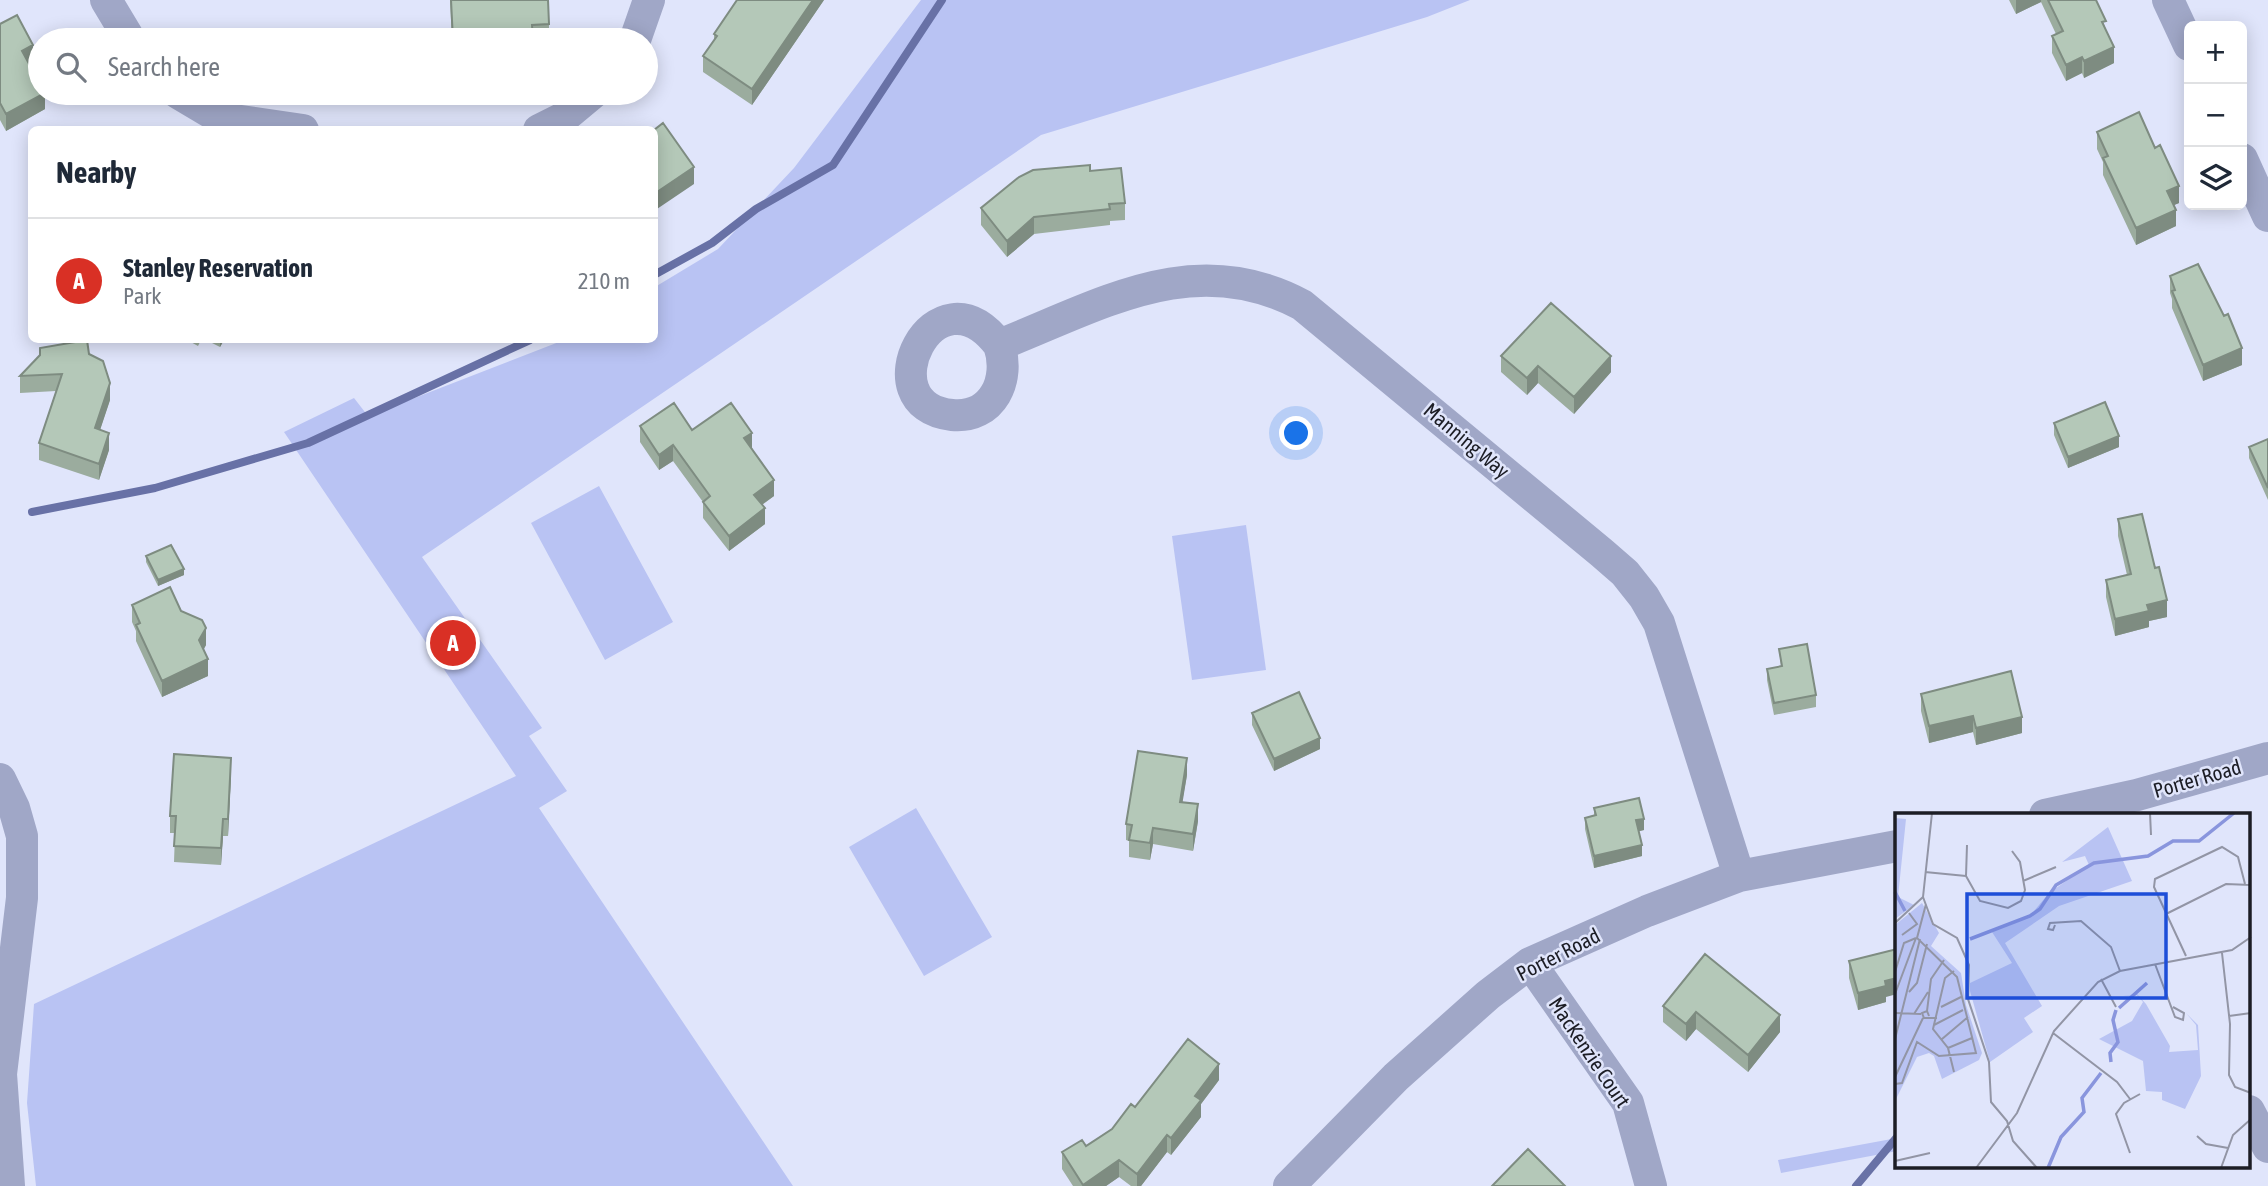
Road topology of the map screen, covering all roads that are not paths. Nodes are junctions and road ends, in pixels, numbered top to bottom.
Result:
1 (106, 0) edge
2 (649, 0) edge
3 (2168, 0) edge
4 (123, 28) edge
5 (639, 28) edge
6 (2184, 34) edge
7 (198, 105) edge
8 (579, 105) edge
9 (275, 126) edge
10 (548, 126) edge
11 (2247, 170) edge
12 (2268, 216) edge
13 (999, 345) dead end
14 (2268, 758) edge
15 (0, 779) edge
16 (2139, 805) edge
17 (2064, 813) edge
18 (1895, 846) edge
19 (1739, 876) junction
20 (1530, 963) junction
21 (2250, 1113) edge
22 (2268, 1147) edge
23 (9, 1186) edge
24 (1289, 1186) edge
25 (1651, 1186) edge

1 - 4 street
2 - 5 street
3 - 6 street
7 - 9 street
8 - 10 street
11 - 12 street
13 - 19 street, Manning Way
14 - 16 street, Porter Road
15 - 23 street
16 - 17 street, Porter Road
18 - 19 street, Porter Road
19 - 20 street, Porter Road
20 - 24 street, Porter Road
20 - 25 street, MacKenzie Court
21 - 22 street

